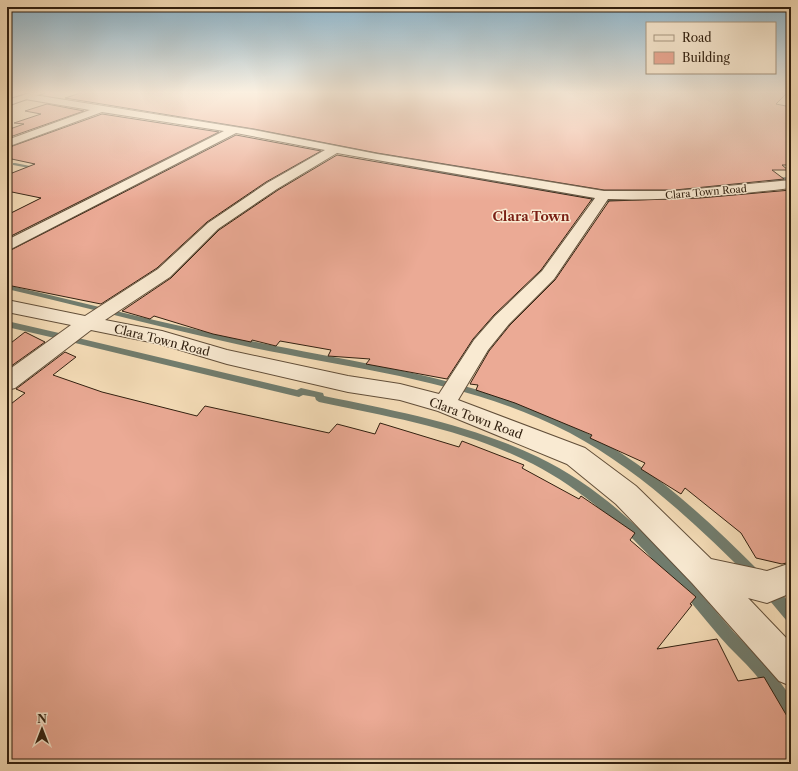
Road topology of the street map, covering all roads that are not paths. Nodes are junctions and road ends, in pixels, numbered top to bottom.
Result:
1 (46, 129) edge
2 (214, 129) edge
3 (231, 132) junction
4 (7, 144) edge
5 (335, 149) junction
6 (791, 184) edge
7 (604, 196) junction
8 (7, 246) edge
9 (7, 306) edge
10 (87, 323) junction
11 (7, 382) edge
12 (444, 404) junction
13 (703, 572) junction
14 (791, 578) edge
15 (791, 669) edge

1 - 4 street
2 - 3 street, Clara Town Road
3 - 5 street, Clara Town Road
3 - 8 street
5 - 7 street, Clara Town Road
5 - 10 street
6 - 7 street, Clara Town Road
7 - 12 street
9 - 10 street, Clara Town Road
10 - 11 street
10 - 12 street, Clara Town Road
12 - 13 street, Clara Town Road
13 - 14 street
13 - 15 street, Clara Town Road

